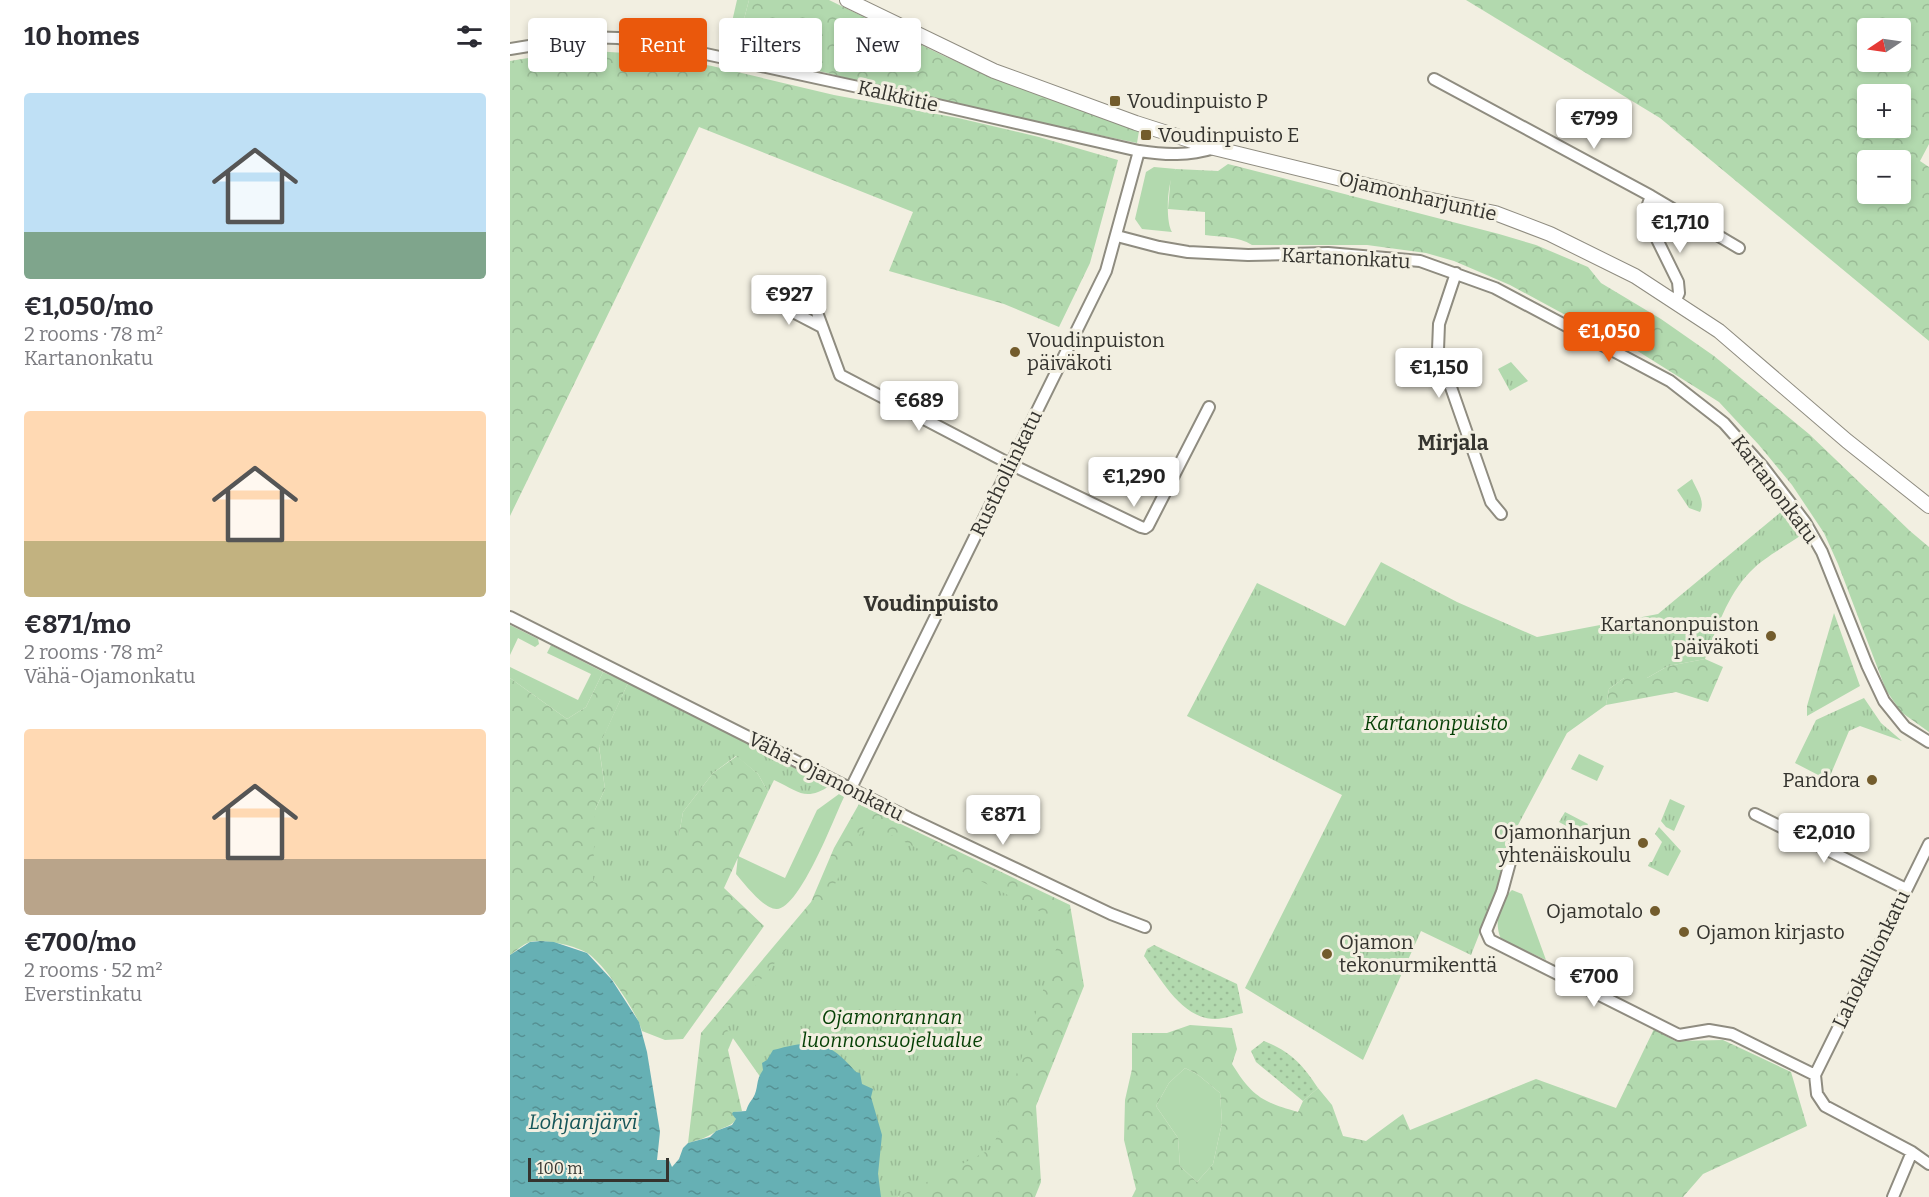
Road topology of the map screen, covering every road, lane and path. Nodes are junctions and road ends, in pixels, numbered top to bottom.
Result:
1 (847, 0) edge
2 (510, 49) edge
3 (1434, 79) dead end
4 (1214, 148) junction
5 (1139, 151) junction
6 (1651, 196) junction
7 (1117, 236) junction
8 (1738, 248) dead end
9 (1456, 273) junction
10 (1675, 302) junction
11 (822, 327) junction
12 (1209, 407) dead end
13 (1010, 464) junction
14 (1929, 506) edge
15 (1502, 514) dead end
16 (510, 616) edge
17 (1929, 742) edge
18 (851, 788) junction
19 (1755, 814) dead end
20 (1929, 844) edge
21 (1512, 855) dead end
22 (1906, 889) junction
23 (1145, 927) dead end
24 (1815, 1075) junction
25 (1912, 1152) junction
26 (1929, 1164) edge
27 (1893, 1197) edge

1 - 4 main road, Ojamonharjuntie
2 - 5 street, Kalkkitie
3 - 6 street
4 - 5 street, Kalkkitie
4 - 10 main road, Ojamonharjuntie
5 - 7 street, Rusthollinkatu
6 - 8 street
6 - 10 street
7 - 9 street, Kartanonkatu
7 - 13 street, Rusthollinkatu
9 - 15 street
9 - 17 street, Kartanonkatu
10 - 14 main road, Ojamonharjuntie
11 - 11 street
11 - 13 street
12 - 13 street
13 - 18 street, Rusthollinkatu
16 - 18 street, Vähä-Ojamonkatu
18 - 23 street, Vähä-Ojamonkatu
19 - 22 street
20 - 22 street, Lahokallionkatu
21 - 24 street
22 - 24 street, Lahokallionkatu
24 - 25 street
25 - 26 street
25 - 27 street

